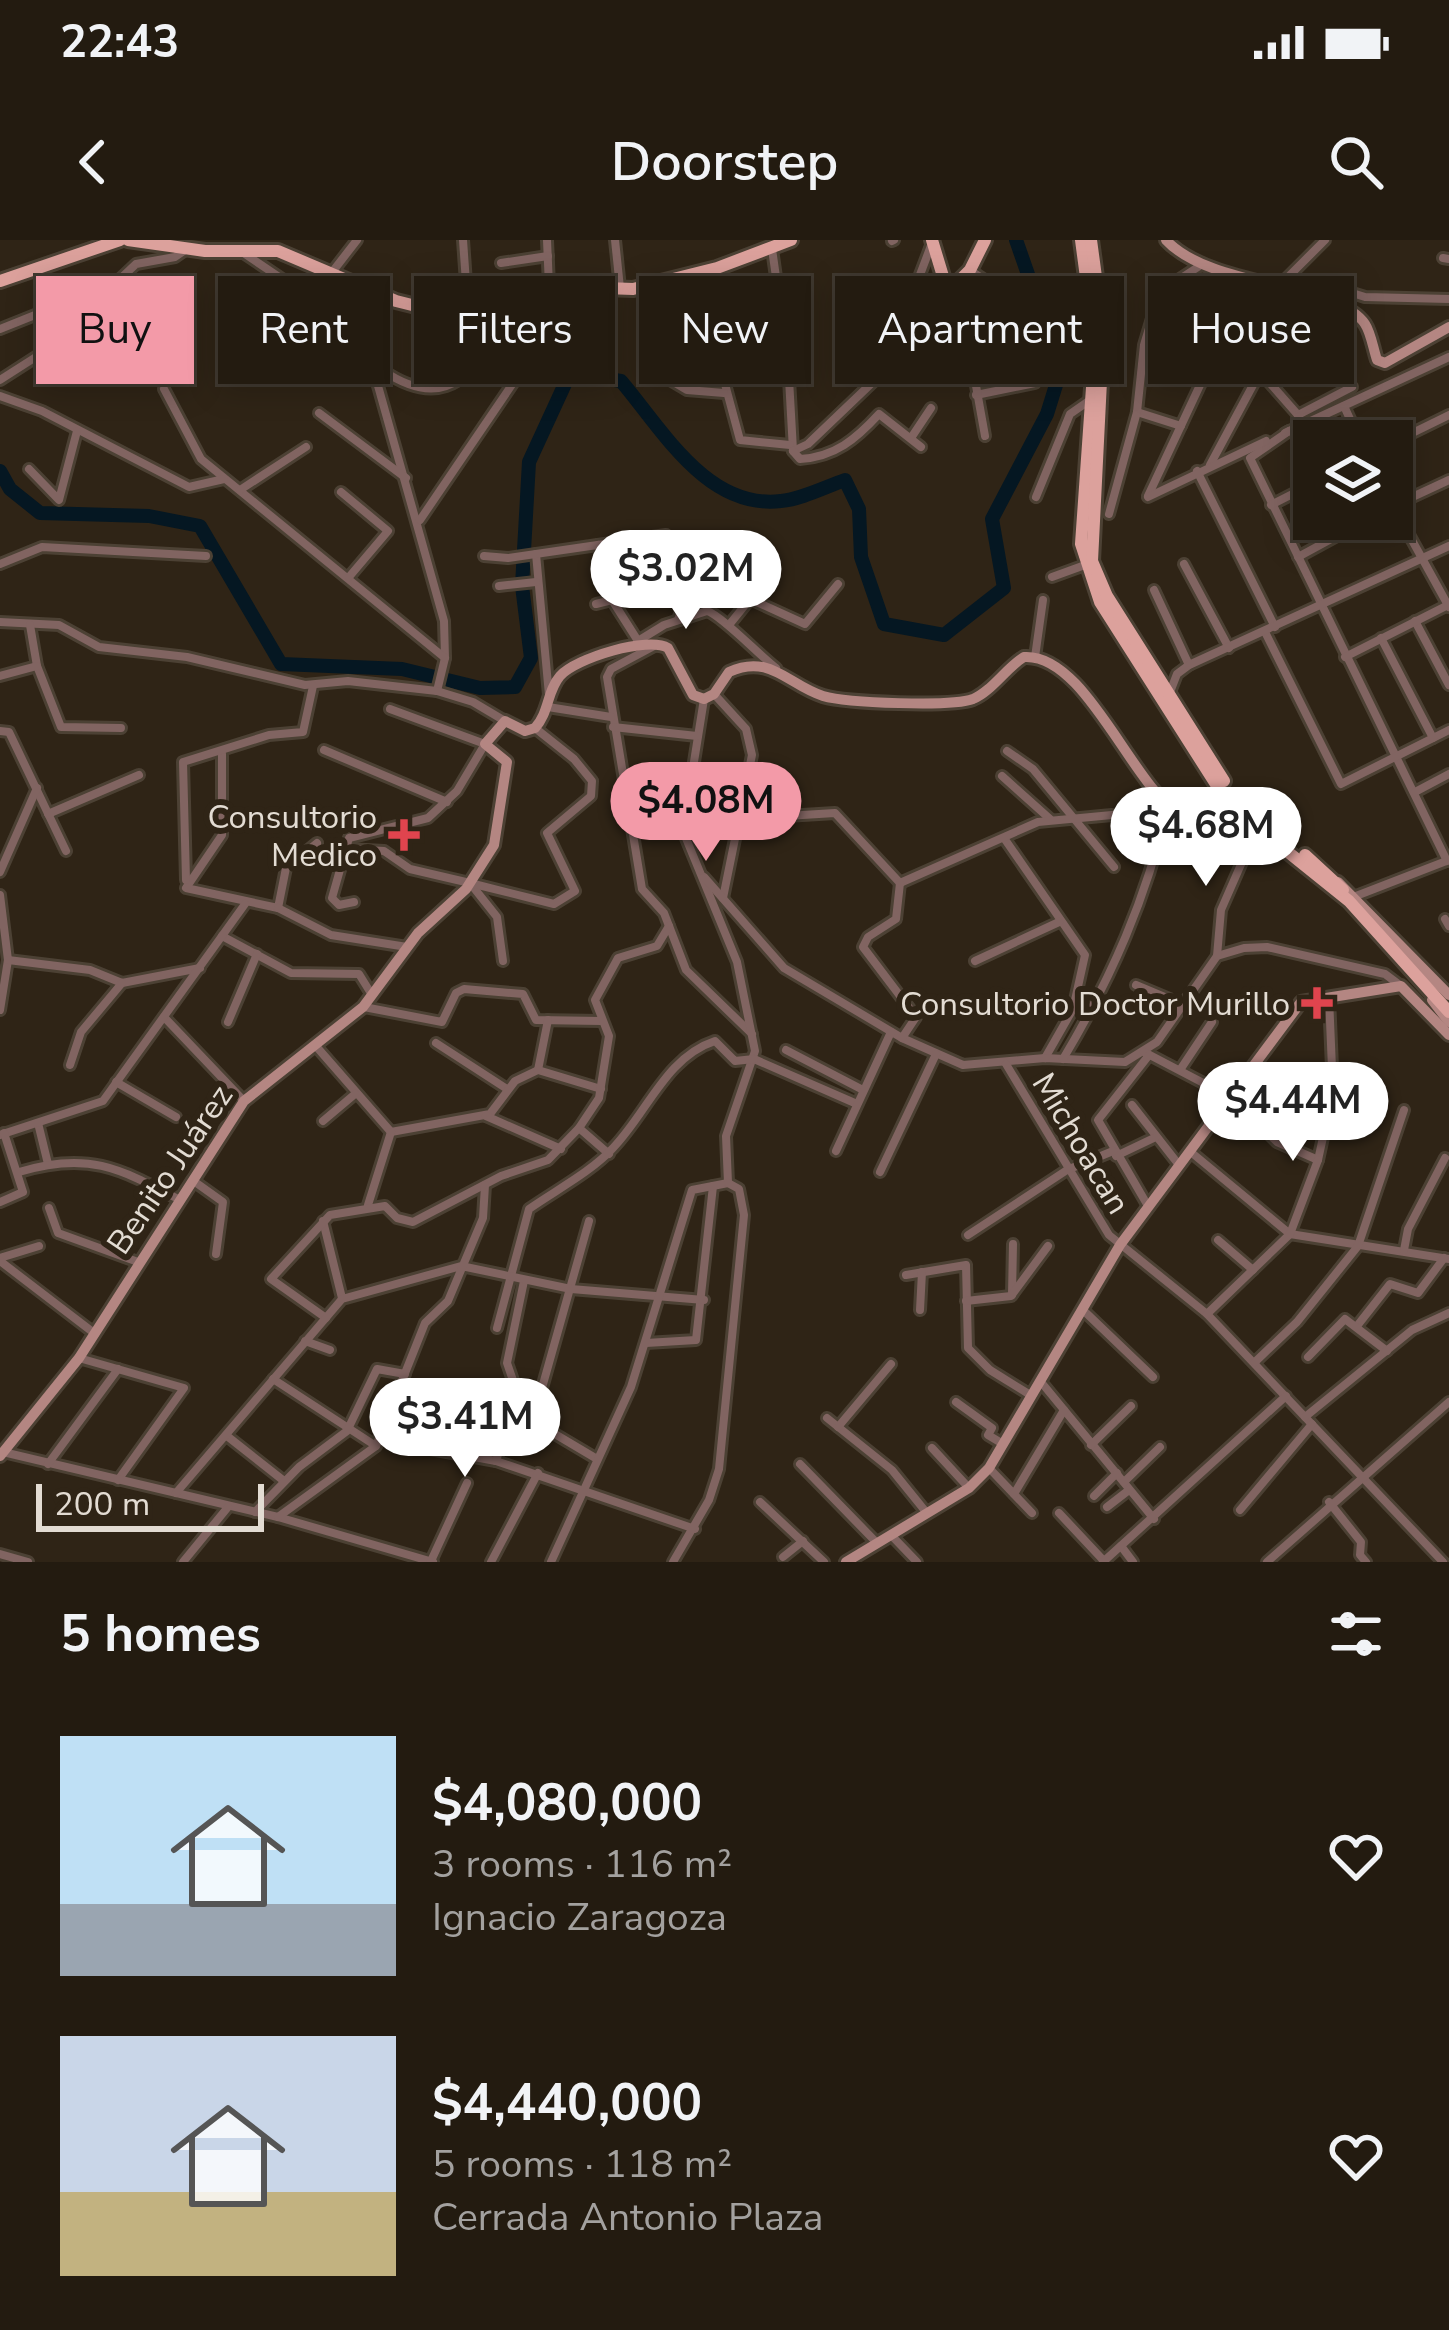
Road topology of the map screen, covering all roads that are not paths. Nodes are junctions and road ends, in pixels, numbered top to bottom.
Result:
1 (124, 240) edge
2 (201, 240) edge
3 (357, 240) edge
4 (463, 240) edge
5 (547, 240) edge
6 (615, 240) edge
7 (791, 240) edge
8 (985, 240) edge
9 (1081, 240) edge
10 (1091, 240) edge
11 (1166, 240) edge
12 (932, 241) edge
13 (1321, 241) edge
14 (773, 246) edge
15 (188, 248) junction
16 (238, 250) junction
17 (215, 251) junction
18 (548, 256) junction
19 (501, 263) dead end
20 (1198, 267) junction
21 (970, 270) junction
22 (333, 271) junction
23 (277, 276) edge
24 (466, 276) edge
25 (549, 276) edge
26 (919, 276) edge
27 (943, 276) edge
28 (964, 276) edge
29 (979, 276) edge
30 (1187, 276) edge
31 (1235, 276) edge
32 (1289, 276) edge
33 (0, 281) edge
34 (615, 290) edge
35 (620, 290) junction
36 (1354, 293) edge
37 (1449, 299) edge
38 (414, 307) edge
39 (36, 315) edge
40 (1354, 316) edge
41 (1444, 328) edge
42 (0, 329) edge
43 (1148, 331) edge
44 (1449, 355) edge
45 (0, 380) edge
46 (381, 384) edge
47 (414, 384) edge
48 (450, 384) edge
49 (512, 384) edge
50 (677, 384) edge
51 (722, 384) edge
52 (870, 384) edge
53 (974, 384) edge
54 (1026, 384) edge
55 (1197, 384) edge
56 (1254, 384) edge
57 (1271, 385) edge
58 (1352, 387) dead end
59 (164, 389) dead end
60 (724, 394) junction
61 (976, 395) junction
62 (0, 396) edge
63 (1093, 398) junction
64 (1344, 406) junction
65 (931, 408) dead end
66 (1137, 412) junction
67 (320, 413) dead end
68 (1298, 415) junction
69 (1449, 415) edge
70 (1297, 420) edge
71 (1314, 420) edge
72 (1350, 420) edge
73 (1181, 427) junction
74 (1293, 429) edge
75 (1293, 430) edge
76 (77, 431) junction
77 (1413, 432) edge
78 (985, 436) dead end
79 (910, 438) junction
80 (306, 447) dead end
81 (922, 447) dead end
82 (791, 448) junction
83 (1210, 465) junction
84 (29, 470) dead end
85 (1197, 472) junction
86 (224, 479) junction
87 (407, 479) junction
88 (1449, 480) edge
89 (240, 490) junction
90 (341, 492) dead end
91 (1293, 494) edge
92 (1413, 496) edge
93 (1036, 497) dead end
94 (1271, 505) junction
95 (1108, 514) dead end
96 (419, 522) junction
97 (637, 539) junction
98 (1329, 540) edge
99 (1413, 540) edge
100 (598, 544) junction
101 (1449, 546) edge
102 (528, 555) junction
103 (206, 556) dead end
104 (484, 556) dead end
105 (1298, 556) junction
106 (690, 558) junction
107 (642, 559) dead end
108 (1424, 559) junction
109 (0, 564) edge
110 (1085, 565) junction
111 (1184, 565) dead end
112 (350, 577) junction
113 (1052, 577) dead end
114 (528, 582) junction
115 (838, 584) dead end
116 (499, 586) dead end
117 (1154, 590) dead end
118 (750, 599) junction
119 (612, 600) junction
120 (1043, 600) dead end
121 (596, 604) dead end
122 (1449, 605) edge
123 (1323, 606) junction
124 (678, 620) junction
125 (1415, 621) junction
126 (0, 622) edge
127 (30, 625) junction
128 (728, 626) junction
129 (1275, 627) junction
130 (1265, 632) junction
131 (1382, 638) junction
132 (638, 641) junction
133 (660, 643) junction
134 (1229, 648) junction
135 (1035, 657) junction
136 (1345, 657) junction
137 (445, 658) junction
138 (1190, 665) junction
139 (37, 666) junction
140 (776, 668) junction
141 (0, 676) edge
142 (313, 685) junction
143 (1449, 685) edge
144 (436, 691) junction
145 (709, 697) junction
146 (1166, 701) junction
147 (549, 704) junction
148 (390, 709) dead end
149 (506, 721) junction
150 (612, 722) junction
151 (121, 728) dead end
152 (535, 728) junction
153 (1449, 730) edge
154 (5, 731) edge
155 (698, 736) junction
156 (1432, 738) junction
157 (485, 744) junction
158 (324, 749) dead end
159 (1006, 751) dead end
160 (222, 754) junction
161 (1398, 755) junction
162 (1449, 774) edge
163 (139, 775) dead end
164 (1002, 776) dead end
165 (37, 788) junction
166 (1415, 791) junction
167 (447, 802) junction
168 (1168, 806) junction
169 (48, 814) junction
170 (1112, 815) dead end
171 (1069, 817) junction
172 (1051, 819) junction
173 (1258, 835) junction
174 (731, 836) junction
175 (1004, 838) junction
176 (317, 843) dead end
177 (346, 849) junction
178 (66, 851) dead end
179 (1448, 860) edge
180 (1114, 867) dead end
181 (0, 872) edge
182 (704, 878) junction
183 (186, 882) junction
184 (470, 883) junction
185 (1331, 883) junction
186 (900, 884) junction
187 (0, 895) edge
188 (1356, 896) junction
189 (723, 898) junction
190 (354, 902) dead end
191 (280, 903) junction
192 (245, 904) junction
193 (1059, 922) junction
194 (669, 926) junction
195 (222, 936) junction
196 (408, 948) junction
197 (256, 954) junction
198 (1217, 956) junction
199 (8, 960) junction
200 (503, 961) dead end
201 (976, 961) dead end
202 (200, 968) junction
203 (3, 975) edge
204 (122, 982) junction
205 (1136, 985) dead end
206 (1400, 986) junction
207 (372, 995) junction
208 (1329, 995) junction
209 (1449, 995) edge
210 (1186, 1006) junction
211 (363, 1007) junction
212 (1449, 1009) edge
213 (0, 1010) edge
214 (164, 1017) junction
215 (548, 1020) junction
216 (601, 1021) junction
217 (228, 1022) dead end
218 (1211, 1022) dead end
219 (1449, 1022) edge
220 (891, 1032) junction
221 (753, 1035) junction
222 (1449, 1035) edge
223 (902, 1038) junction
224 (436, 1043) dead end
225 (314, 1044) junction
226 (786, 1050) dead end
227 (1146, 1053) junction
228 (935, 1054) junction
229 (1045, 1058) junction
230 (754, 1059) junction
231 (1063, 1059) junction
232 (1006, 1064) junction
233 (70, 1065) dead end
234 (538, 1070) junction
235 (1180, 1070) junction
236 (116, 1082) junction
237 (506, 1089) junction
238 (601, 1089) junction
239 (863, 1090) junction
240 (355, 1094) junction
241 (1234, 1099) junction
242 (244, 1101) junction
243 (857, 1104) junction
244 (1132, 1105) dead end
245 (1404, 1110) dead end
246 (485, 1116) junction
247 (176, 1117) dead end
248 (323, 1121) dead end
249 (38, 1123) junction
250 (579, 1128) junction
251 (391, 1132) junction
252 (2, 1134) edge
253 (1156, 1137) junction
254 (560, 1149) junction
255 (836, 1151) dead end
256 (1192, 1153) junction
257 (609, 1154) junction
258 (1115, 1154) junction
259 (1444, 1158) dead end
260 (1318, 1160) junction
261 (48, 1163) junction
262 (1180, 1167) junction
263 (1067, 1170) junction
264 (19, 1172) junction
265 (880, 1172) dead end
266 (195, 1182) junction
267 (728, 1183) junction
268 (485, 1184) junction
269 (713, 1186) junction
270 (181, 1201) junction
271 (0, 1202) edge
272 (368, 1205) junction
273 (1148, 1206) junction
274 (49, 1208) dead end
275 (323, 1221) junction
276 (590, 1221) dead end
277 (1289, 1234) junction
278 (968, 1235) dead end
279 (1218, 1240) dead end
280 (1013, 1244) dead end
281 (1120, 1245) junction
282 (39, 1246) dead end
283 (1048, 1246) dead end
284 (1358, 1246) junction
285 (1404, 1250) junction
286 (216, 1255) dead end
287 (0, 1259) edge
288 (1446, 1259) edge
289 (138, 1262) junction
290 (461, 1266) junction
291 (1253, 1270) junction
292 (922, 1272) junction
293 (906, 1275) dead end
294 (508, 1277) junction
295 (524, 1281) junction
296 (571, 1289) junction
297 (1012, 1296) junction
298 (660, 1298) junction
299 (342, 1299) junction
300 (704, 1300) junction
301 (966, 1301) junction
302 (920, 1310) dead end
303 (1082, 1310) junction
304 (1449, 1312) edge
305 (1207, 1314) junction
306 (326, 1318) junction
307 (1352, 1323) junction
308 (497, 1328) dead end
309 (94, 1334) junction
310 (305, 1341) junction
311 (646, 1342) junction
312 (330, 1350) dead end
313 (1387, 1351) junction
314 (79, 1358) junction
315 (1309, 1358) dead end
316 (1255, 1361) junction
317 (891, 1364) dead end
318 (118, 1369) junction
319 (404, 1374) junction
320 (1154, 1377) dead end
321 (273, 1379) junction
322 (1041, 1382) junction
323 (540, 1395) dead end
324 (1286, 1396) junction
325 (1033, 1397) junction
326 (956, 1402) dead end
327 (1449, 1402) edge
328 (1130, 1406) dead end
329 (511, 1408) junction
330 (1064, 1410) junction
331 (827, 1418) dead end
332 (1308, 1421) junction
333 (838, 1427) junction
334 (347, 1430) junction
335 (227, 1436) junction
336 (1091, 1444) junction
337 (1005, 1445) junction
338 (376, 1446) junction
339 (1160, 1447) dead end
340 (3, 1448) edge
341 (425, 1448) dead end
342 (932, 1448) dead end
343 (598, 1460) junction
344 (496, 1461) junction
345 (48, 1464) junction
346 (800, 1464) dead end
347 (989, 1468) junction
348 (1117, 1473) junction
349 (538, 1474) junction
350 (1364, 1478) junction
351 (118, 1480) junction
352 (284, 1480) junction
353 (467, 1483) dead end
354 (1127, 1486) junction
355 (585, 1488) junction
356 (969, 1488) junction
357 (176, 1493) junction
358 (1014, 1494) junction
359 (1094, 1496) dead end
360 (760, 1502) dead end
361 (1329, 1502) junction
362 (228, 1507) junction
363 (1107, 1507) dead end
364 (1240, 1510) dead end
365 (926, 1512) junction
366 (254, 1513) junction
367 (1059, 1513) dead end
368 (1032, 1514) dead end
369 (278, 1517) junction
370 (1154, 1519) junction
371 (695, 1528) junction
372 (890, 1534) junction
373 (803, 1541) junction
374 (876, 1542) junction
375 (1121, 1546) junction
376 (0, 1554) edge
377 (783, 1557) dead end
378 (28, 1562) edge
379 (183, 1562) edge
380 (432, 1562) edge
381 (490, 1562) edge
382 (551, 1562) edge
383 (673, 1562) edge
384 (824, 1562) edge
385 (846, 1562) edge
386 (917, 1562) edge
387 (1103, 1562) edge
388 (1133, 1562) edge
389 (1267, 1562) edge
390 (1366, 1562) edge
391 (1443, 1562) edge

1 - 15 main road
1 - 33 main road
2 - 17 street
3 - 22 street
4 - 24 street
5 - 18 street
6 - 35 street
7 - 14 main road
8 - 21 main road
9 - 63 main road
10 - 146 main road
11 - 20 street
12 - 26 street
12 - 27 main road
13 - 32 street
14 - 35 main road
14 - 82 street
15 - 17 main road
15 - 45 street
16 - 17 main road
16 - 22 main road
16 - 23 street
18 - 19 street
18 - 25 street
20 - 30 street
20 - 31 street
21 - 28 main road
21 - 29 street
22 - 38 main road
34 - 35 main road
36 - 37 street
39 - 42 street
40 - 41 street
41 - 44 street
43 - 66 street
44 - 64 street
46 - 87 street
47 - 48 street
49 - 96 street
50 - 60 street
51 - 60 street
52 - 82 street
53 - 61 street
54 - 61 street
55 - 73 street
56 - 83 street
57 - 68 street
58 - 68 street
59 - 86 street
60 - 82 street
61 - 78 street
62 - 76 street
63 - 93 street
63 - 110 main road
64 - 71 street
64 - 72 street
65 - 79 street
66 - 73 street
66 - 95 street
67 - 87 street
68 - 70 street
69 - 77 street
73 - 85 street
74 - 83 street
75 - 94 street
76 - 84 street
76 - 86 street
79 - 81 street
79 - 82 street
80 - 89 street
83 - 85 street
85 - 129 street
86 - 89 street
87 - 96 street
88 - 92 street
89 - 112 street
90 - 112 street
91 - 94 street
94 - 105 street
96 - 137 street
97 - 100 street
97 - 106 street
97 - 107 street
98 - 105 street
99 - 108 street
100 - 102 street
100 - 119 street
101 - 108 street
102 - 104 street
102 - 114 street
103 - 109 street
105 - 123 street
106 - 118 street
106 - 124 street
108 - 122 street
108 - 123 street
110 - 113 street
110 - 146 main road
111 - 134 street
112 - 137 street
114 - 116 street
114 - 147 street
115 - 118 street
117 - 138 street
118 - 128 street
119 - 121 street
119 - 132 street
120 - 135 street
122 - 125 street
123 - 129 street
123 - 136 street
124 - 128 street
124 - 132 street
125 - 131 street
125 - 143 street
126 - 127 street
127 - 139 street
127 - 142 street
128 - 140 street
129 - 130 street
130 - 134 street
130 - 161 street
131 - 136 street
131 - 156 street
132 - 133 street
132 - 147 street
133 - 145 street
133 - 150 street
134 - 138 street
135 - 140 street
135 - 168 street
136 - 161 street
137 - 144 street
138 - 146 street
139 - 141 street
139 - 151 street
140 - 145 street
142 - 144 street
142 - 160 street
144 - 149 street
145 - 155 street
145 - 174 street
146 - 173 main road
146 - 185 main road
147 - 150 street
147 - 152 street
148 - 157 street
149 - 152 street
149 - 157 street
150 - 155 street
150 - 194 street
152 - 184 street
153 - 156 street
154 - 165 street
155 - 182 street
156 - 161 street
157 - 167 street
157 - 184 street, Benito Juárez
158 - 167 street
159 - 171 street
160 - 183 street
160 - 183 street
161 - 166 street
162 - 166 street
163 - 169 street
164 - 172 street
165 - 169 street
165 - 181 street
166 - 179 street
167 - 177 street
168 - 173 street
168 - 231 street
169 - 178 street
170 - 171 street
171 - 172 street
171 - 180 street
172 - 175 street
173 - 185 main road
173 - 198 street
174 - 186 street
174 - 189 street
175 - 186 street
175 - 193 street
176 - 191 street
177 - 184 street
177 - 190 street
179 - 188 street
182 - 189 street
182 - 221 street
183 - 192 street
184 - 196 street, Benito Juárez
184 - 200 street
185 - 188 street
185 - 212 main road
185 - 219 street
186 - 223 street
187 - 199 street
188 - 209 street
189 - 220 street
191 - 192 street
191 - 196 street
192 - 195 street
193 - 201 street
193 - 229 street
194 - 216 street
194 - 221 street
195 - 197 street
195 - 202 street
196 - 207 street, Benito Juárez
197 - 207 street
197 - 217 street
198 - 206 street
198 - 210 street
199 - 203 street
199 - 204 street
202 - 204 street
202 - 214 street
203 - 213 street
204 - 233 street
205 - 210 street
206 - 208 street
206 - 222 street
207 - 211 street, Benito Juárez
208 - 241 street
208 - 260 street
210 - 227 street
211 - 215 street
211 - 225 street, Benito Juárez
214 - 236 street
214 - 242 street
215 - 216 street
215 - 234 street
216 - 238 street
218 - 235 street
220 - 223 street
220 - 239 street
221 - 230 street
223 - 228 street
224 - 237 street
225 - 240 street
225 - 242 street, Benito Juárez
226 - 239 street
227 - 231 street
227 - 235 street
227 - 258 street
228 - 232 street
228 - 265 street
229 - 231 street
229 - 232 street
230 - 243 street
230 - 257 street
230 - 267 street
232 - 263 street, Michoacan
234 - 237 street
234 - 238 street
235 - 241 street
236 - 247 street
236 - 249 street
237 - 246 street
238 - 250 street
239 - 243 street
240 - 248 street
240 - 251 street
241 - 256 street
241 - 260 street
242 - 266 street, Benito Juárez
243 - 255 street
244 - 253 street
245 - 284 street
246 - 251 street
246 - 254 street
249 - 252 street
249 - 261 street
250 - 254 street
250 - 257 street
251 - 272 street
252 - 264 street
253 - 258 street
253 - 262 street
254 - 268 street
256 - 262 street
256 - 277 street
257 - 294 street
258 - 263 street
258 - 273 street
259 - 285 street
260 - 277 street
261 - 264 street
261 - 270 street
262 - 273 street
263 - 278 street
263 - 281 street, Michoacan
264 - 271 street
266 - 270 street, Benito Juárez
266 - 286 street
267 - 269 street
267 - 371 street
268 - 272 street
268 - 290 street
269 - 298 street
269 - 300 street
270 - 289 street, Benito Juárez
272 - 275 street
273 - 281 street
274 - 289 street
275 - 299 street
275 - 306 street
276 - 296 street
277 - 284 street
277 - 291 street
279 - 291 street
280 - 297 street
281 - 303 street
281 - 305 street, Michoacan
282 - 287 street
283 - 297 street
284 - 285 street
284 - 316 street
285 - 288 street
287 - 309 street
288 - 307 street
289 - 309 street, Benito Juárez
290 - 294 street
290 - 299 street
290 - 319 street
291 - 305 street
292 - 293 street
292 - 301 street
292 - 302 street
294 - 295 street
294 - 308 street
295 - 296 street
295 - 329 street
296 - 298 street
296 - 323 street
297 - 301 street
298 - 300 street
298 - 311 street
299 - 306 street
300 - 311 street
301 - 325 street
303 - 320 street
303 - 322 street
304 - 313 street
305 - 316 street, Michoacan
306 - 310 street
307 - 313 street
307 - 315 street
309 - 314 street, Benito Juárez
310 - 312 street
310 - 321 street
311 - 343 street
313 - 332 street
314 - 318 street
314 - 340 street, Benito Juárez
316 - 324 street, Michoacan
317 - 333 street
318 - 345 street
318 - 351 street
319 - 334 street
319 - 338 street
321 - 334 street
321 - 335 street
322 - 325 street
322 - 330 street
324 - 332 street, Michoacan
324 - 370 street
325 - 337 street
326 - 337 street
327 - 350 street
328 - 336 street
329 - 343 street
329 - 344 street
330 - 336 street
330 - 358 street
331 - 333 street
332 - 350 street, Michoacan
332 - 364 street
333 - 365 street
334 - 338 street
334 - 352 street
335 - 352 street
335 - 357 street
336 - 348 street
337 - 347 street
338 - 369 street
339 - 354 street
340 - 345 street
341 - 344 street
342 - 356 street
343 - 355 street
344 - 349 street
345 - 351 street
346 - 374 street
347 - 356 street
347 - 358 street
348 - 354 street
348 - 359 street
349 - 355 street
349 - 381 street
350 - 361 street
350 - 391 street, Michoacan
351 - 357 street
352 - 366 street
353 - 380 street
354 - 363 street
354 - 370 street
355 - 371 street
355 - 382 street
356 - 365 street
357 - 362 street
358 - 368 street
360 - 373 street
361 - 389 street
361 - 390 street
362 - 366 street
362 - 379 street
365 - 372 street
366 - 369 street
367 - 387 street
369 - 380 street
370 - 375 street
371 - 383 street
372 - 374 street
372 - 386 street
373 - 377 street
373 - 384 street
374 - 385 street
375 - 387 street
375 - 388 street
376 - 378 street

